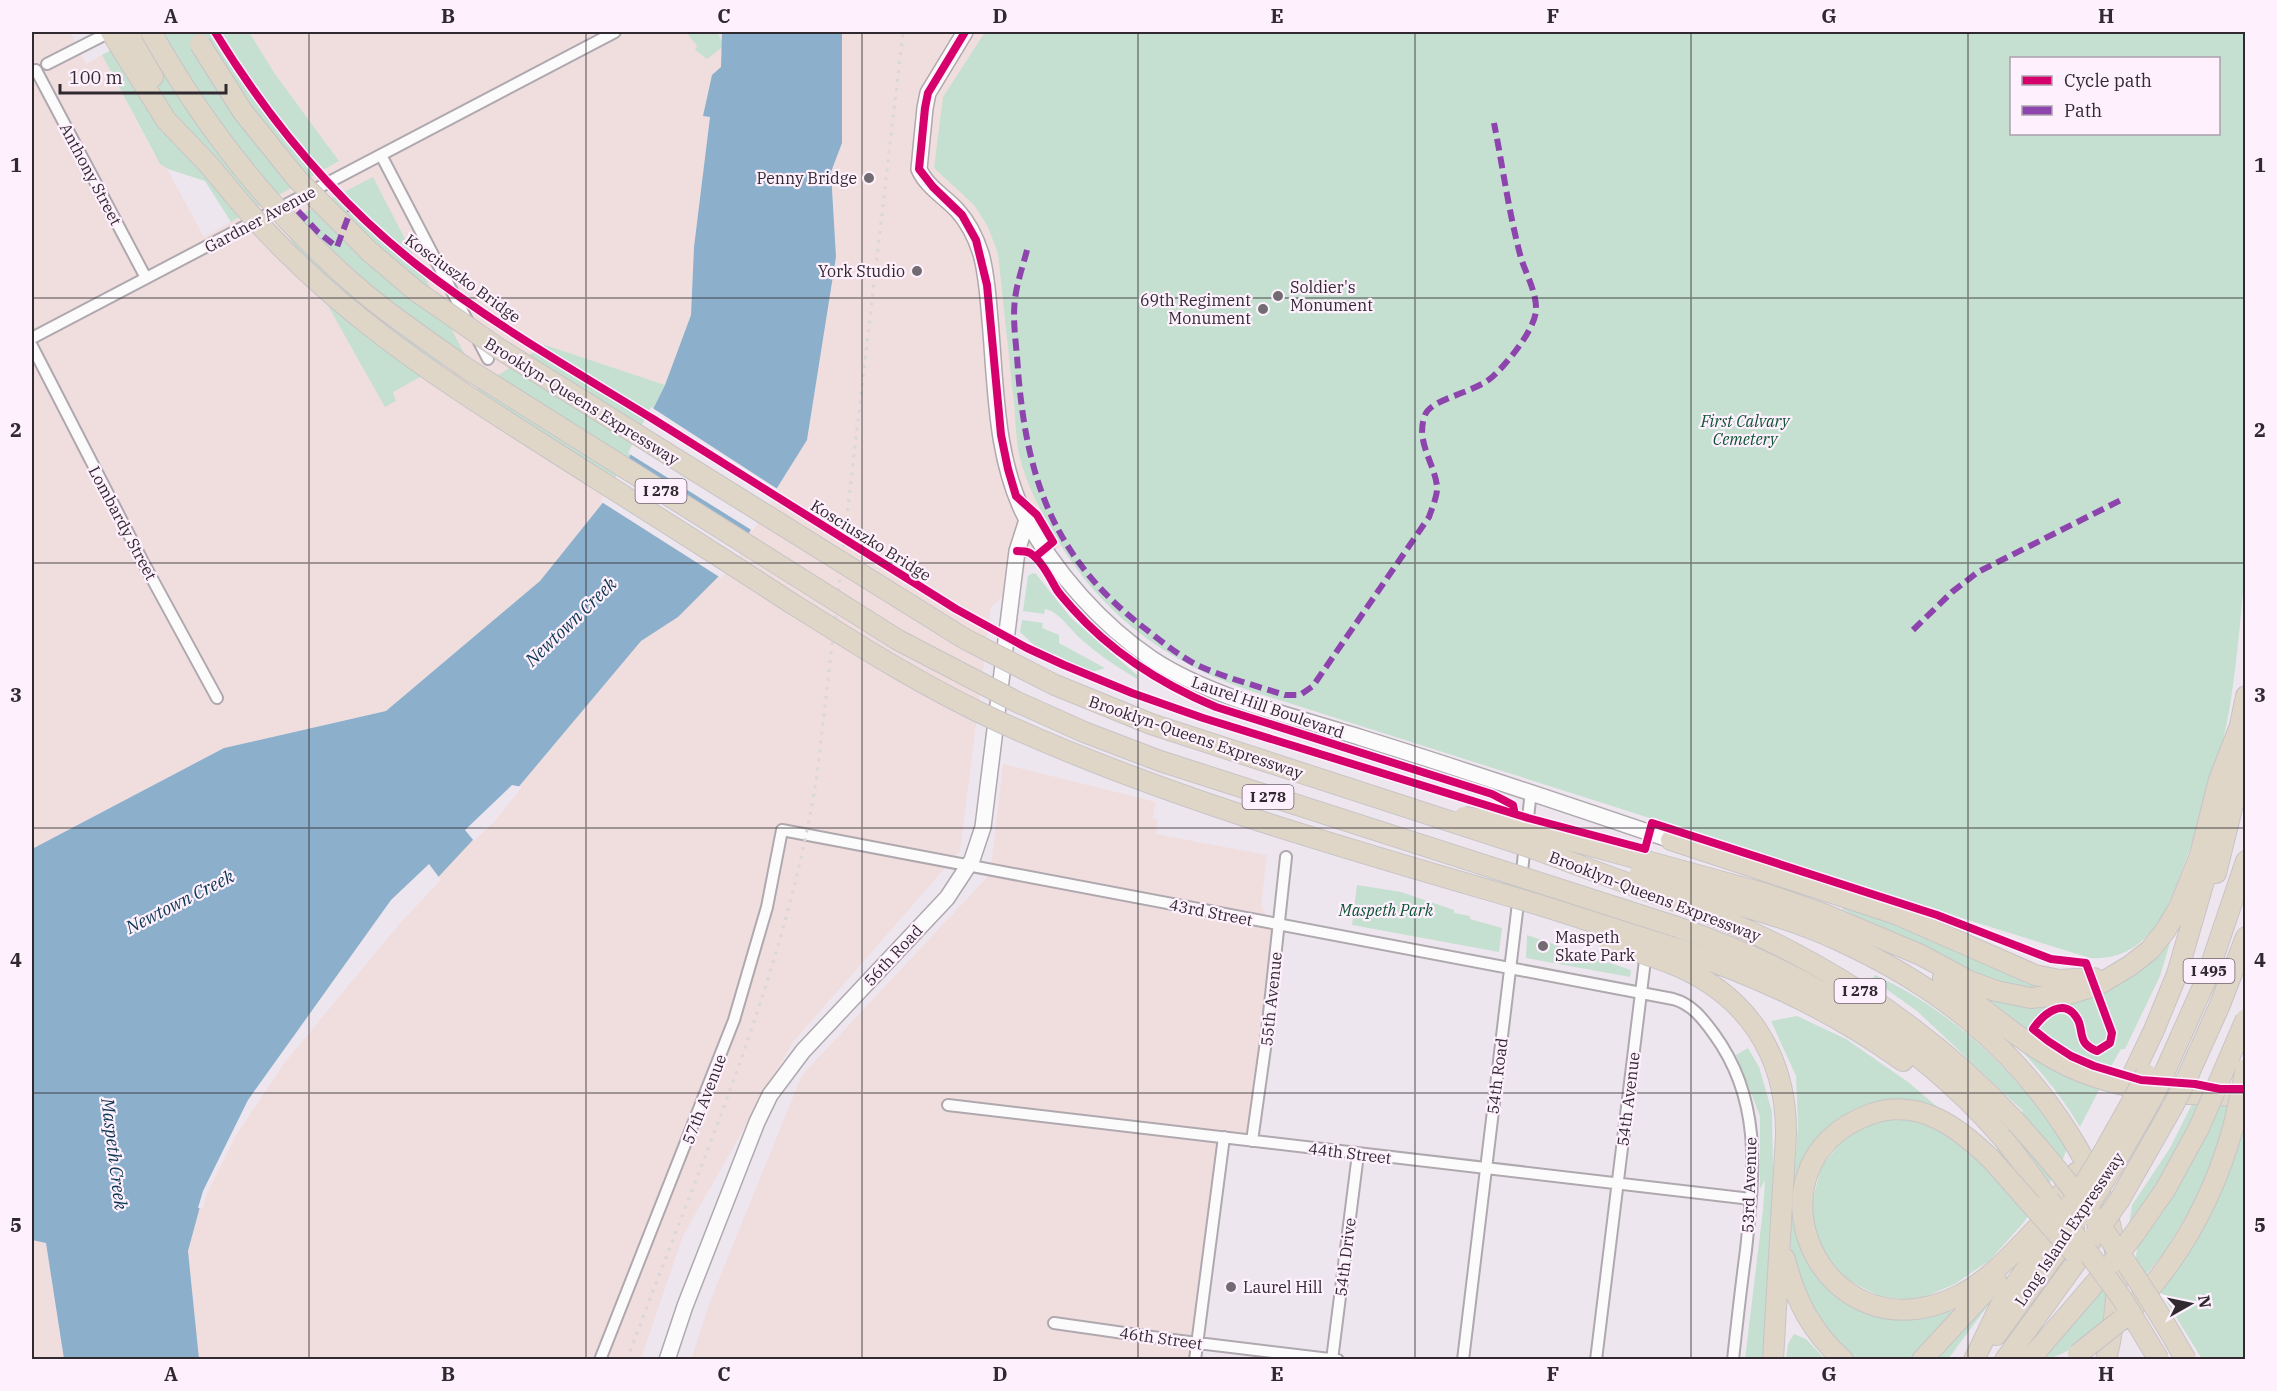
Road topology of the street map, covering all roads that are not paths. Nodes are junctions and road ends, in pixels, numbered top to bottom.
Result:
1 (82, 32) edge
2 (111, 32) edge
3 (128, 32) edge
4 (151, 32) edge
5 (615, 32) edge
6 (965, 32) edge
7 (196, 36) edge
8 (88, 43) junction
9 (47, 64) dead end
10 (34, 71) edge
11 (381, 155) junction
12 (209, 165) junction
13 (264, 217) junction
14 (289, 262) dead end
15 (146, 278) junction
16 (32, 338) edge
17 (32, 346) edge
18 (488, 359) dead end
19 (1027, 520) junction
20 (2246, 696) edge
21 (217, 698) dead end
22 (2241, 723) junction
23 (1531, 791) junction
24 (1419, 812) junction
25 (782, 830) joint
26 (1671, 840) junction
27 (1286, 857) dead end
28 (2246, 861) edge
29 (969, 866) junction
30 (1680, 887) junction
31 (1277, 924) junction
32 (2246, 937) edge
33 (1880, 939) junction
34 (1671, 955) junction
35 (1511, 968) junction
36 (2120, 972) junction
37 (1641, 993) junction
38 (2246, 1019) edge
39 (2246, 1069) edge
40 (2147, 1075) junction
41 (2246, 1096) edge
42 (2135, 1098) junction
43 (948, 1105) dead end
44 (1224, 1137) junction
45 (1252, 1141) junction
46 (1998, 1149) junction
47 (1358, 1154) junction
48 (2103, 1155) junction
49 (1486, 1169) junction
50 (1618, 1183) junction
51 (1751, 1199) junction
52 (2042, 1223) junction
53 (1781, 1236) junction
54 (2130, 1299) junction
55 (1054, 1323) dead end
56 (1197, 1343) junction
57 (2079, 1358) edge
58 (600, 1359) edge
59 (666, 1359) edge
60 (1195, 1359) edge
61 (1334, 1359) edge
62 (1462, 1359) edge
63 (1596, 1359) edge
64 (1733, 1359) edge
65 (1773, 1359) edge
66 (1843, 1359) edge
67 (1923, 1359) edge
68 (1976, 1359) edge
69 (2005, 1359) edge
70 (2029, 1359) edge
71 (2106, 1359) edge
72 (2159, 1359) edge
73 (2186, 1359) edge

1 - 8 street
2 - 8 street
2 - 12 highway
3 - 12 highway, I 278
4 - 46 highway, Brooklyn-Queens Expressway / I 278, bridge
5 - 11 street, Gardner Avenue
6 - 19 main road, Laurel Hill Boulevard
7 - 24 highway, Brooklyn-Queens Expressway / I 278, bridge
8 - 9 street
10 - 15 street, Anthony Street
11 - 13 street, Gardner Avenue
11 - 18 street
12 - 34 highway, I 278, bridge
13 - 14 street
13 - 15 street, Gardner Avenue
15 - 16 street, Gardner Avenue
17 - 21 street, Lombardy Street
19 - 23 main road, Laurel Hill Boulevard
19 - 29 main road, 56th Road
20 - 22 highway
22 - 36 highway
22 - 40 highway
23 - 26 main road, Laurel Hill Boulevard
23 - 35 street, 54th Road
24 - 30 highway, Brooklyn-Queens Expressway / I 278, bridge
24 - 30 highway, bridge
25 - 29 street, 43rd Street
25 - 58 street, 57th Avenue
26 - 36 highway
26 - 37 street, 54th Avenue
27 - 31 street, 55th Avenue
28 - 40 highway, Long Island Expressway / I 495
29 - 31 street, 43rd Street
29 - 59 main road, 56th Road
30 - 33 highway
30 - 71 highway
30 - 73 highway, Brooklyn-Queens Expressway / I 278, bridge
31 - 35 street, 43rd Street
31 - 45 street, 55th Avenue
32 - 69 highway, Long Island Expressway / I 495, bridge
33 - 36 highway
33 - 41 highway
34 - 46 highway, Brooklyn-Queens Expressway / I 278
34 - 53 highway
35 - 37 street, 43rd Street
35 - 49 street, 54th Road
37 - 50 street, 54th Avenue
37 - 51 street, 53rd Avenue
38 - 70 highway, bridge
39 - 54 highway, bridge
40 - 42 highway, Long Island Expressway / I 495, bridge
40 - 42 highway
42 - 48 highway, Long Island Expressway / I 495
42 - 48 highway
43 - 44 street, 44th Street
44 - 45 street, 44th Street
44 - 56 street
45 - 47 street, 44th Street
46 - 52 highway
46 - 54 highway, Brooklyn-Queens Expressway / I 278, bridge
46 - 54 highway, bridge
47 - 49 street, 44th Street
47 - 61 street, 54th Drive
48 - 52 highway
48 - 68 highway, Long Island Expressway / I 495, bridge
49 - 50 street, 44th Street
49 - 62 street, 54th Road
50 - 51 street, 44th Street
50 - 63 street, 54th Avenue
51 - 64 street, 53rd Avenue
52 - 67 highway
53 - 65 highway
53 - 66 highway
54 - 57 highway, bridge
54 - 72 highway, Brooklyn-Queens Expressway / I 278, bridge
55 - 56 street, 46th Street
56 - 60 street
56 - 61 street, 46th Street

